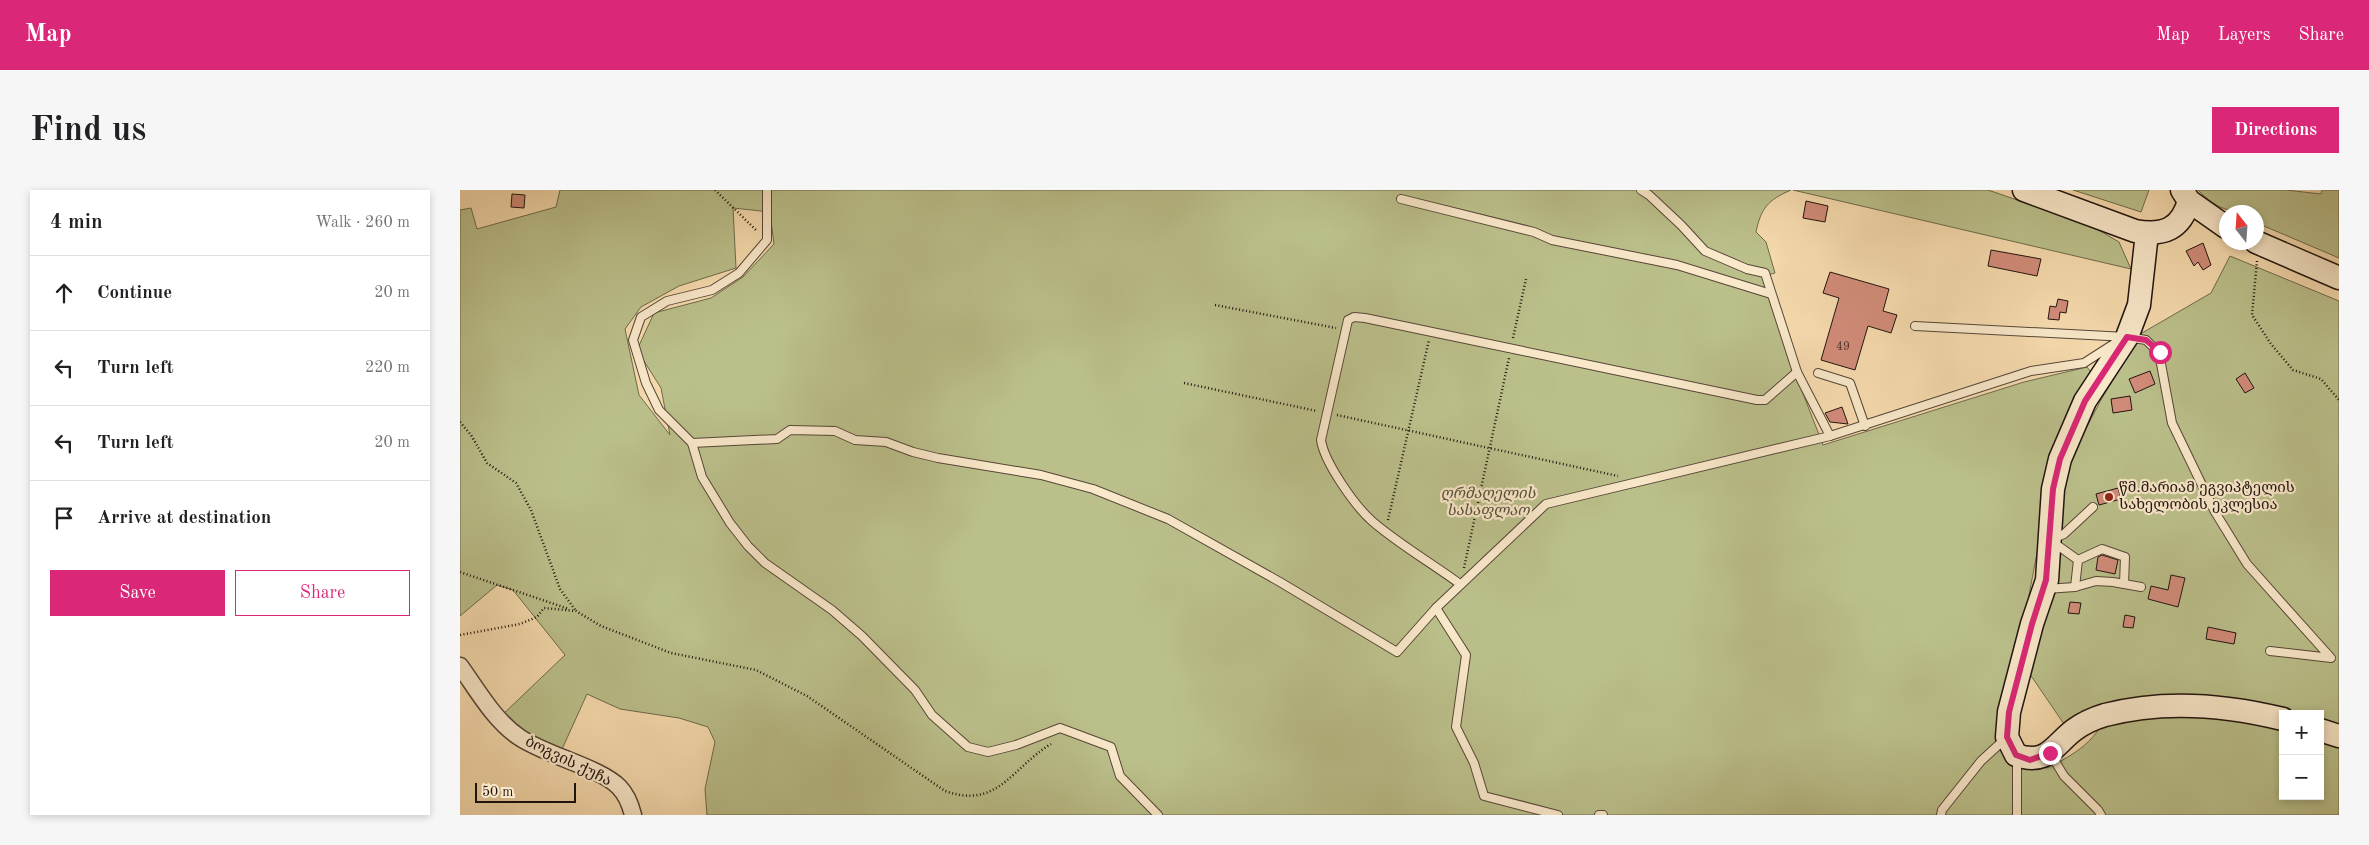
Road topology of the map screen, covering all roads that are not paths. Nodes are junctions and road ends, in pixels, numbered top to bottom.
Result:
1 (767, 190) edge
2 (1641, 190) edge
3 (2024, 190) edge
4 (2186, 195) edge
5 (1401, 199) dead end
6 (2219, 221) edge
7 (2146, 233) junction
8 (2264, 245) edge
9 (2339, 278) edge
10 (1771, 294) junction
11 (1915, 326) dead end
12 (2127, 337) junction
13 (1797, 372) junction
14 (1818, 373) dead end
15 (1866, 426) junction
16 (1830, 436) junction
17 (692, 443) junction
18 (2093, 507) dead end
19 (2050, 540) junction
20 (2078, 560) junction
21 (1460, 584) junction
22 (2124, 584) junction
23 (2075, 587) junction
24 (2141, 587) dead end
25 (2044, 589) junction
26 (1436, 608) junction
27 (2270, 651) dead end
28 (460, 666) edge
29 (2279, 718) edge
30 (2324, 731) edge
31 (2339, 736) edge
32 (2012, 746) junction
33 (2050, 753) junction
34 (633, 815) edge
35 (1158, 815) edge
36 (1558, 815) edge
37 (1599, 815) edge
38 (1603, 815) edge
39 (1941, 815) edge
40 (2017, 815) edge
41 (2100, 815) edge

1 - 17 lane
2 - 10 lane
3 - 7 street
4 - 6 street
4 - 7 street
5 - 10 lane
7 - 12 street
8 - 9 street
10 - 13 lane
11 - 12 lane
12 - 15 lane
12 - 19 street
12 - 27 lane
13 - 16 lane
13 - 21 lane
14 - 15 lane
15 - 16 lane
16 - 21 lane
17 - 26 lane
17 - 35 lane
18 - 19 lane
19 - 20 lane
19 - 25 street
20 - 22 lane
20 - 23 lane
21 - 26 lane
22 - 23 lane
22 - 24 lane
23 - 25 lane
25 - 32 street
26 - 36 lane
28 - 34 street, ბოგვის ქუჩა
29 - 33 street
30 - 31 street
32 - 33 street
32 - 39 lane
32 - 40 lane
33 - 41 lane
37 - 38 lane

